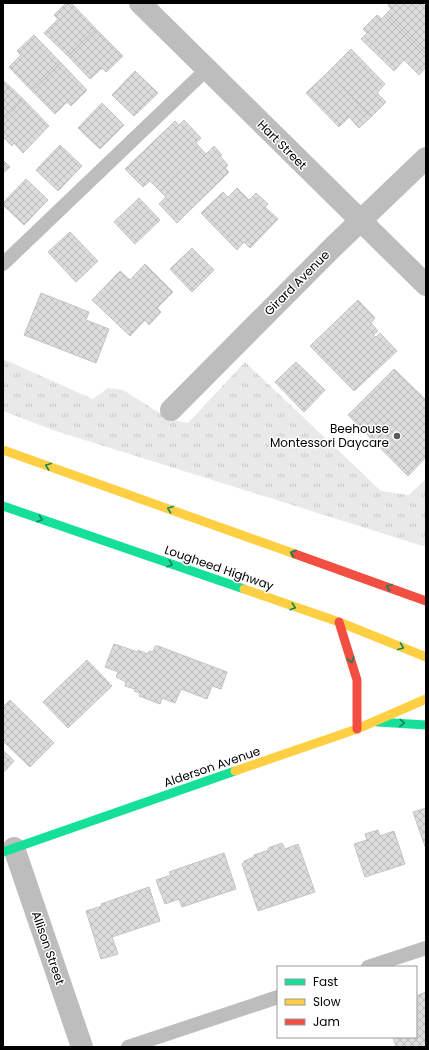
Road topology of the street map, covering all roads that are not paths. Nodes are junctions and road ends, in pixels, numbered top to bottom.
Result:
1 (140, 3) edge
2 (206, 70) junction
3 (426, 158) edge
4 (360, 221) junction
5 (3, 264) edge
6 (426, 285) edge
7 (170, 410) dead end
8 (3, 450) edge
9 (3, 506) edge
10 (426, 600) edge
11 (339, 622) junction
12 (426, 657) edge
13 (426, 699) edge
14 (377, 722) junction
15 (426, 725) edge
16 (357, 729) junction
17 (8, 850) edge
18 (426, 948) edge
19 (371, 966) edge
20 (277, 997) edge
21 (82, 1047) edge
22 (128, 1047) edge

1 - 2 street, Hart Street
2 - 4 street, Hart Street
2 - 5 lane
3 - 4 street, Girard Avenue
4 - 6 street, Hart Street
4 - 7 street, Girard Avenue
10 -> 8 main road
9 -> 11 main road, Lougheed Highway
11 -> 12 main road, Lougheed Highway
11 -> 16 main road
13 - 14 main road, Alderson Avenue
14 -> 15 main road
14 - 16 main road, Alderson Avenue
16 - 17 main road, Alderson Avenue
17 - 21 street, Allison Street
18 - 19 lane
20 - 22 lane

